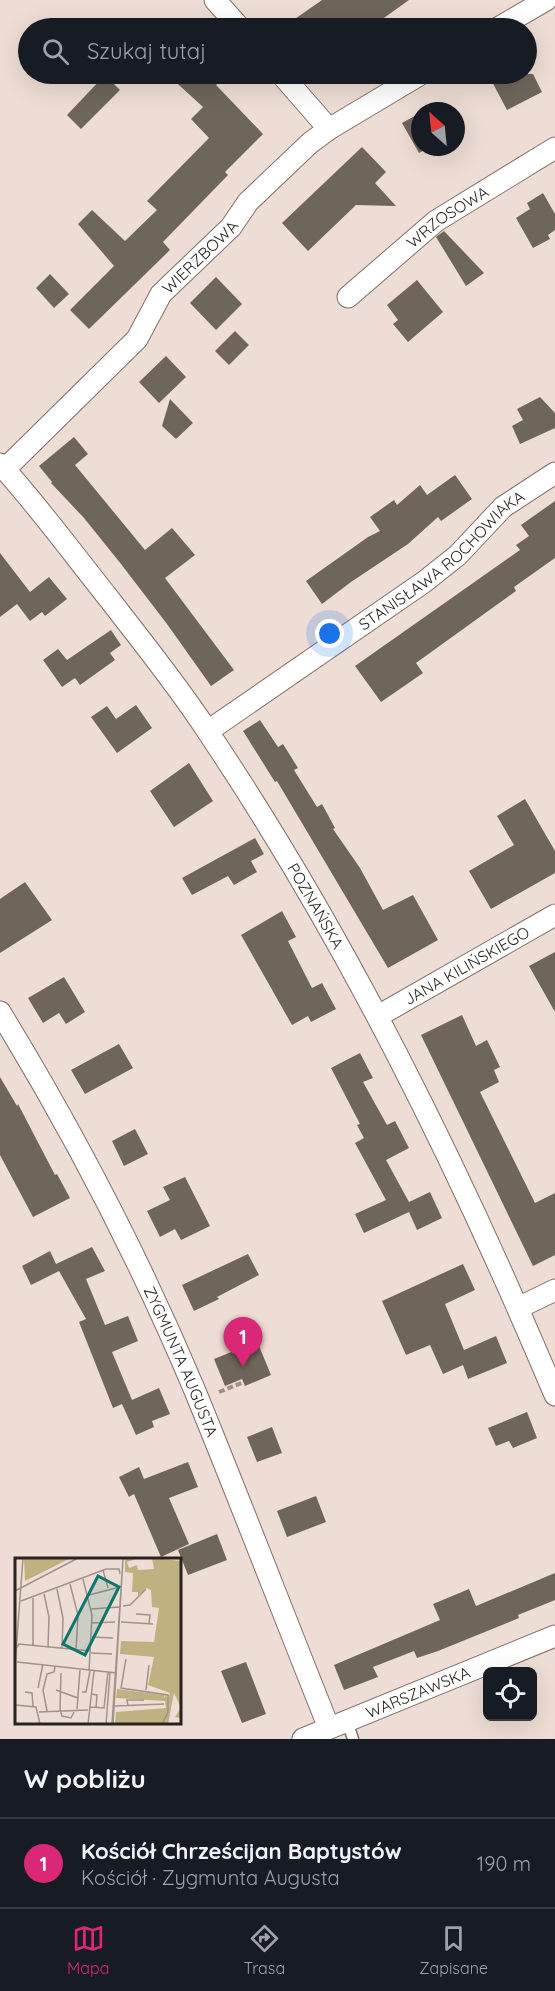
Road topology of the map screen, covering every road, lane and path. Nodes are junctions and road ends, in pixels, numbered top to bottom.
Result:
1 (214, 0) edge
2 (546, 0) edge
3 (231, 18) edge
4 (515, 18) edge
5 (290, 84) edge
6 (404, 84) edge
7 (329, 129) junction
8 (555, 148) edge
9 (348, 297) dead end
10 (2, 467) edge
11 (555, 473) edge
12 (208, 731) junction
13 (555, 915) edge
14 (0, 1012) edge
15 (378, 1016) junction
16 (555, 1290) edge
17 (518, 1308) junction
18 (244, 1383) dead end
19 (213, 1394) dead end
20 (555, 1395) edge
21 (555, 1636) edge
22 (343, 1729) edge
23 (303, 1739) edge

1 - 3 street
2 - 4 street
5 - 7 street
6 - 7 street, WIERZBOWA
7 - 10 street, WIERZBOWA
8 - 9 street, WRZOSOWA
10 - 12 street, POZNAŃSKA
11 - 12 street, STANISŁAWA ROCHOWIAKA
12 - 15 street, POZNAŃSKA
13 - 15 street, JANA KILIŃSKIEGO
14 - 22 street, ZYGMUNTA AUGUSTA
15 - 17 street, POZNAŃSKA
16 - 17 street
17 - 20 street, POZNAŃSKA
18 - 19 path
21 - 22 street, WARSZAWSKA
22 - 23 street, WARSZAWSKA

